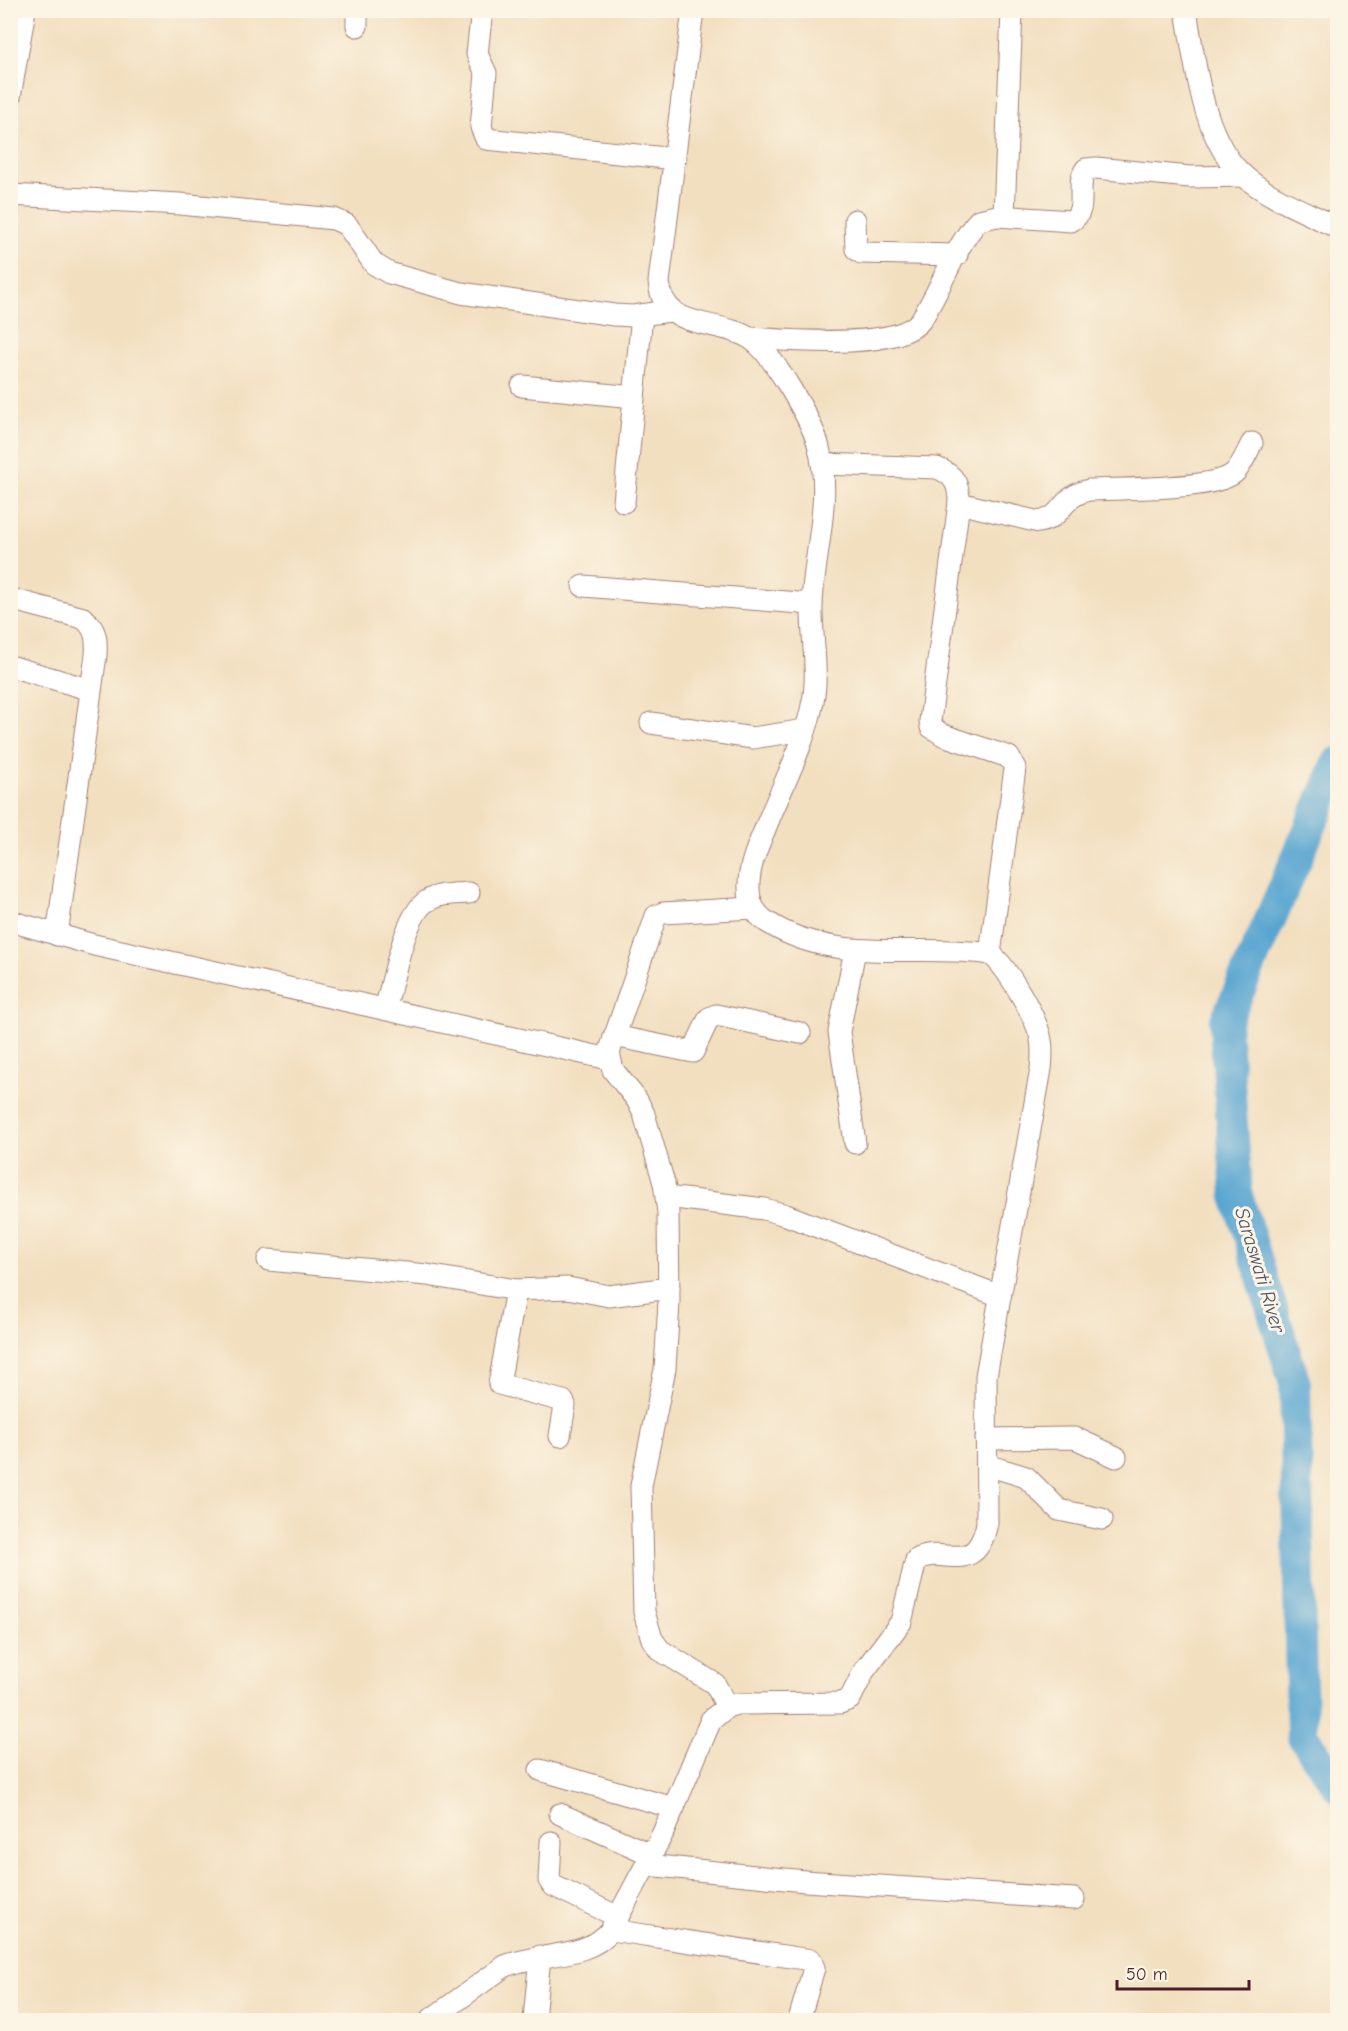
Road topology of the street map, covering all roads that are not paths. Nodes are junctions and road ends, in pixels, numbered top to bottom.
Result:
1 (25, 10) edge
2 (482, 10) edge
3 (693, 10) edge
4 (1012, 10) edge
5 (1186, 10) edge
6 (10, 97) edge
7 (675, 159) junction
8 (1244, 176) junction
9 (10, 195) edge
10 (1004, 216) junction
11 (855, 220) dead end
12 (1338, 228) edge
13 (957, 255) junction
14 (670, 311) junction
15 (642, 315) junction
16 (750, 338) junction
17 (522, 386) dead end
18 (634, 397) junction
19 (1252, 443) dead end
20 (822, 464) junction
21 (624, 502) dead end
22 (959, 503) junction
23 (583, 586) dead end
24 (10, 599) edge
25 (812, 604) junction
26 (10, 666) edge
27 (91, 690) junction
28 (651, 723) dead end
29 (805, 729) junction
30 (469, 893) dead end
31 (753, 908) junction
32 (10, 921) edge
33 (57, 935) junction
34 (855, 950) junction
35 (990, 954) junction
36 (385, 1010) junction
37 (800, 1034) dead end
38 (614, 1036) junction
39 (609, 1059) junction
40 (855, 1143) dead end
41 (667, 1197) junction
42 (268, 1260) dead end
43 (669, 1288) junction
44 (516, 1290) junction
45 (1000, 1296) junction
46 (560, 1436) dead end
47 (986, 1439) junction
48 (1116, 1457) dead end
49 (987, 1465) junction
50 (1102, 1519) dead end
51 (727, 1707) junction
52 (540, 1770) dead end
53 (674, 1808) junction
54 (560, 1814) dead end
55 (551, 1842) dead end
56 (649, 1860) junction
57 (1074, 1899) dead end
58 (614, 1924) junction
59 (540, 1956) junction
60 (430, 2020) edge
61 (534, 2020) edge
62 (799, 2020) edge

1 - 6 street
2 - 7 street
3 - 7 street
4 - 10 street
5 - 8 street
7 - 14 street
8 - 10 street
8 - 12 street
9 - 15 street
10 - 13 street
11 - 13 street
13 - 16 street
14 - 15 street
14 - 16 street
15 - 18 street
16 - 20 street
17 - 18 street
18 - 21 street
19 - 22 street
20 - 22 street
20 - 25 street
22 - 35 street
23 - 25 street
24 - 27 street
25 - 29 street
26 - 27 street
27 - 33 street
28 - 29 street
29 - 31 street
30 - 36 street
31 - 34 street
31 - 38 street
32 - 33 street
33 - 36 street
34 - 35 street
34 - 40 street
35 - 45 street
36 - 39 street
37 - 38 street
38 - 39 street
39 - 41 street
41 - 43 street
41 - 45 street
42 - 44 street
43 - 44 street
43 - 51 street
44 - 46 street
45 - 47 street
47 - 48 street
47 - 49 street
49 - 50 street
49 - 51 street
51 - 53 street
52 - 53 street
53 - 56 street
54 - 56 street
55 - 58 street
56 - 57 street
56 - 58 street
58 - 59 street
58 - 62 street
59 - 60 street
59 - 61 street

